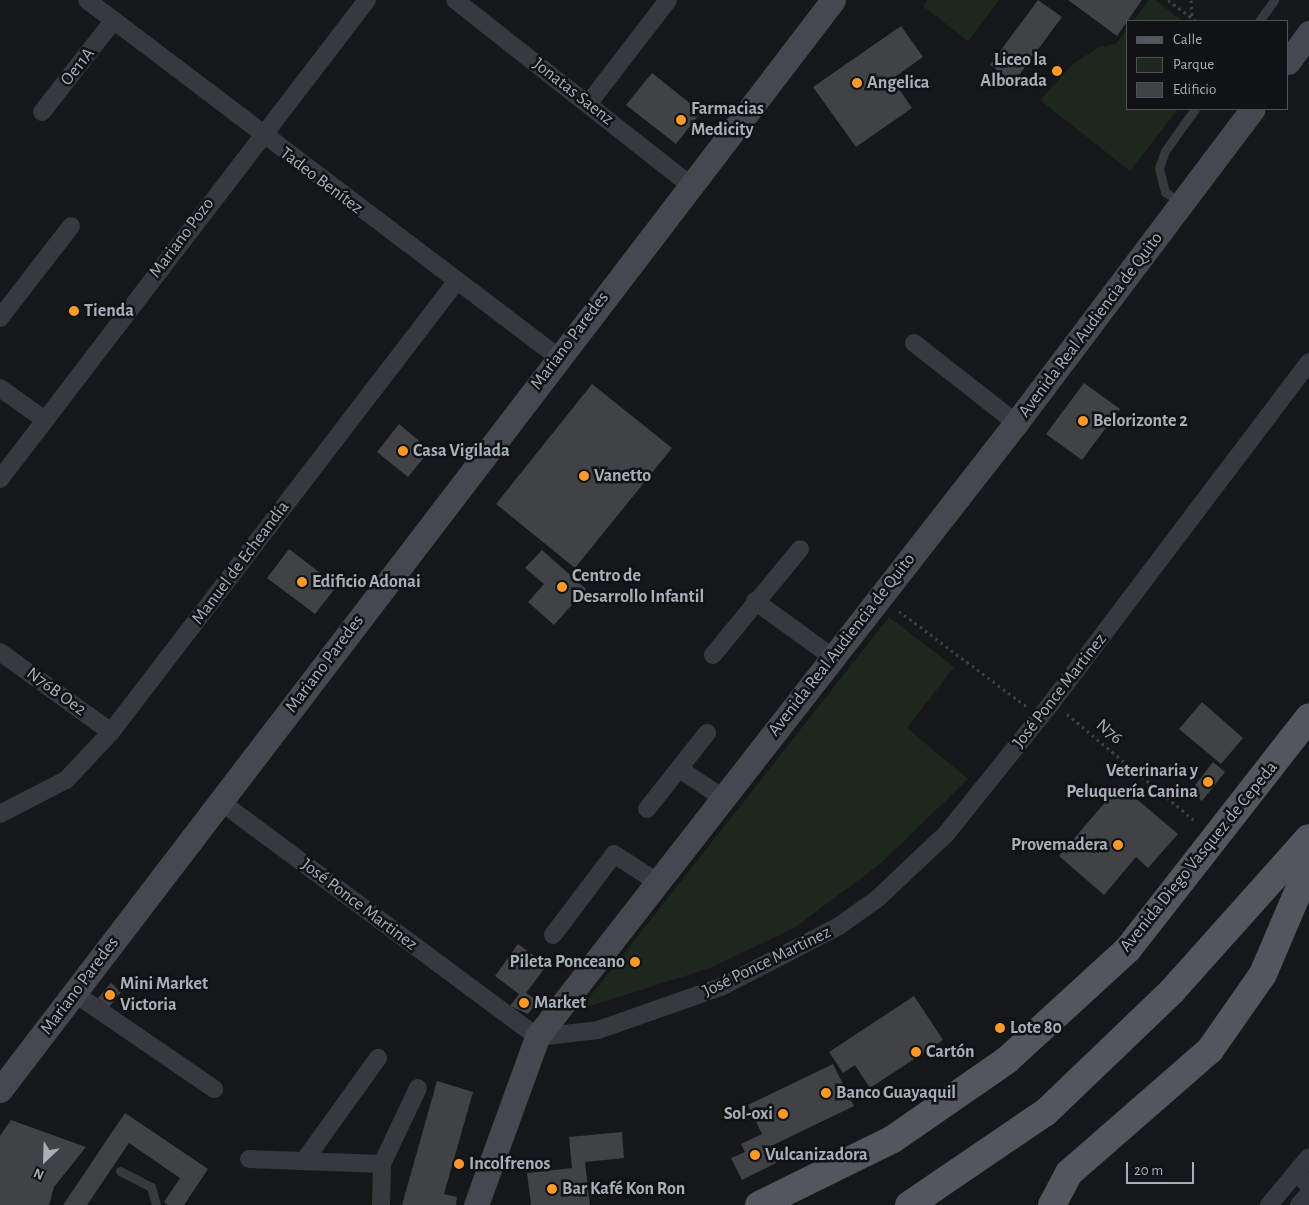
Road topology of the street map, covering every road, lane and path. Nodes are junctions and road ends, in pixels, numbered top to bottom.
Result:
1 (87, 0) edge
2 (366, 0) edge
3 (455, 0) edge
4 (668, 0) edge
5 (833, 0) edge
6 (1168, 0) edge
7 (1191, 0) edge
8 (1274, 0) edge
9 (1192, 18) junction
10 (1195, 20) edge
11 (1259, 20) edge
12 (113, 21) junction
13 (1309, 33) edge
14 (1289, 61) edge
15 (588, 104) junction
16 (1194, 110) edge
17 (1252, 110) edge
18 (42, 112) dead end
19 (259, 134) junction
20 (690, 186) junction
21 (1183, 204) junction
22 (71, 226) dead end
23 (456, 282) junction
24 (0, 318) edge
25 (914, 343) dead end
26 (558, 357) junction
27 (1309, 362) edge
28 (0, 388) edge
29 (45, 420) junction
30 (1016, 423) junction
31 (0, 479) edge
32 (800, 549) dead end
33 (879, 596) junction
34 (755, 601) junction
35 (0, 652) edge
36 (713, 655) dead end
37 (832, 657) junction
38 (1052, 702) junction
39 (1040, 717) junction
40 (1309, 718) edge
41 (111, 732) junction
42 (707, 733) dead end
43 (681, 770) junction
44 (723, 798) junction
45 (220, 802) junction
46 (647, 810) dead end
47 (0, 814) edge
48 (1309, 838) edge
49 (1217, 840) junction
50 (1309, 866) edge
51 (657, 882) junction
52 (554, 935) dead end
53 (74, 993) junction
54 (537, 1037) junction
55 (378, 1058) dead end
56 (418, 1088) dead end
57 (214, 1089) dead end
58 (0, 1090) edge
59 (1309, 1157) edge
60 (249, 1159) dead end
61 (304, 1161) junction
62 (382, 1164) junction
63 (120, 1171) dead end
64 (1296, 1173) junction
65 (1309, 1185) edge
66 (1309, 1194) edge
67 (156, 1205) edge
68 (381, 1205) edge
69 (476, 1205) edge
70 (759, 1205) edge
71 (909, 1205) edge
72 (1052, 1205) edge
73 (1269, 1205) edge
74 (1299, 1205) edge

1 - 12 street, Tadeo Benítez
2 - 19 street, Mariano Pozo
3 - 15 street, Jonatas Saenz
4 - 15 street
5 - 20 main road, Mariano Paredes
6 - 9 path
7 - 9 path
8 - 11 lane
9 - 10 path
12 - 18 street, Oe11A
12 - 19 street, Tadeo Benítez
13 - 14 main road
15 - 20 street, Jonatas Saenz
16 - 21 lane
17 - 21 main road, Avenida Real Audiencia de Quito
19 - 23 street, Tadeo Benítez
19 - 29 street, Mariano Pozo
20 - 26 main road, Mariano Paredes
21 - 30 main road, Avenida Real Audiencia de Quito
22 - 24 street
23 - 26 street, Tadeo Benítez
23 - 41 street, Manuel de Echeandía
25 - 30 street
26 - 45 main road, Mariano Paredes
27 - 38 street, José Ponce Martinez
28 - 29 street
29 - 31 street, Mariano Pozo
30 - 33 main road, Avenida Real Audiencia de Quito
32 - 34 street
33 - 37 main road, Avenida Real Audiencia de Quito
33 - 39 path
34 - 36 street
34 - 37 street
35 - 41 street, N76B Oe2
37 - 44 main road, Avenida Real Audiencia de Quito
38 - 39 street, José Ponce Martinez
38 - 49 path, N76
39 - 54 street, José Ponce Martinez
40 - 49 main road, Avenida Diego Vasquez de Cepeda
41 - 47 street, Manuel de Echeandía
42 - 43 street
43 - 44 street
43 - 46 street
44 - 51 main road, Avenida Real Audiencia de Quito
45 - 53 main road, Mariano Paredes
45 - 54 street, José Ponce Martinez
48 - 71 main road
49 - 70 main road, Avenida Diego Vasquez de Cepeda
50 - 72 main road
51 - 52 street
51 - 54 main road, Avenida Real Audiencia de Quito
53 - 57 street
53 - 58 main road, Mariano Paredes
54 - 69 main road, Avenida Real Audiencia de Quito
55 - 61 street
56 - 62 street
59 - 64 street
60 - 61 street
61 - 62 street
62 - 68 street
63 - 67 lane
64 - 65 street
64 - 73 street
66 - 74 street

